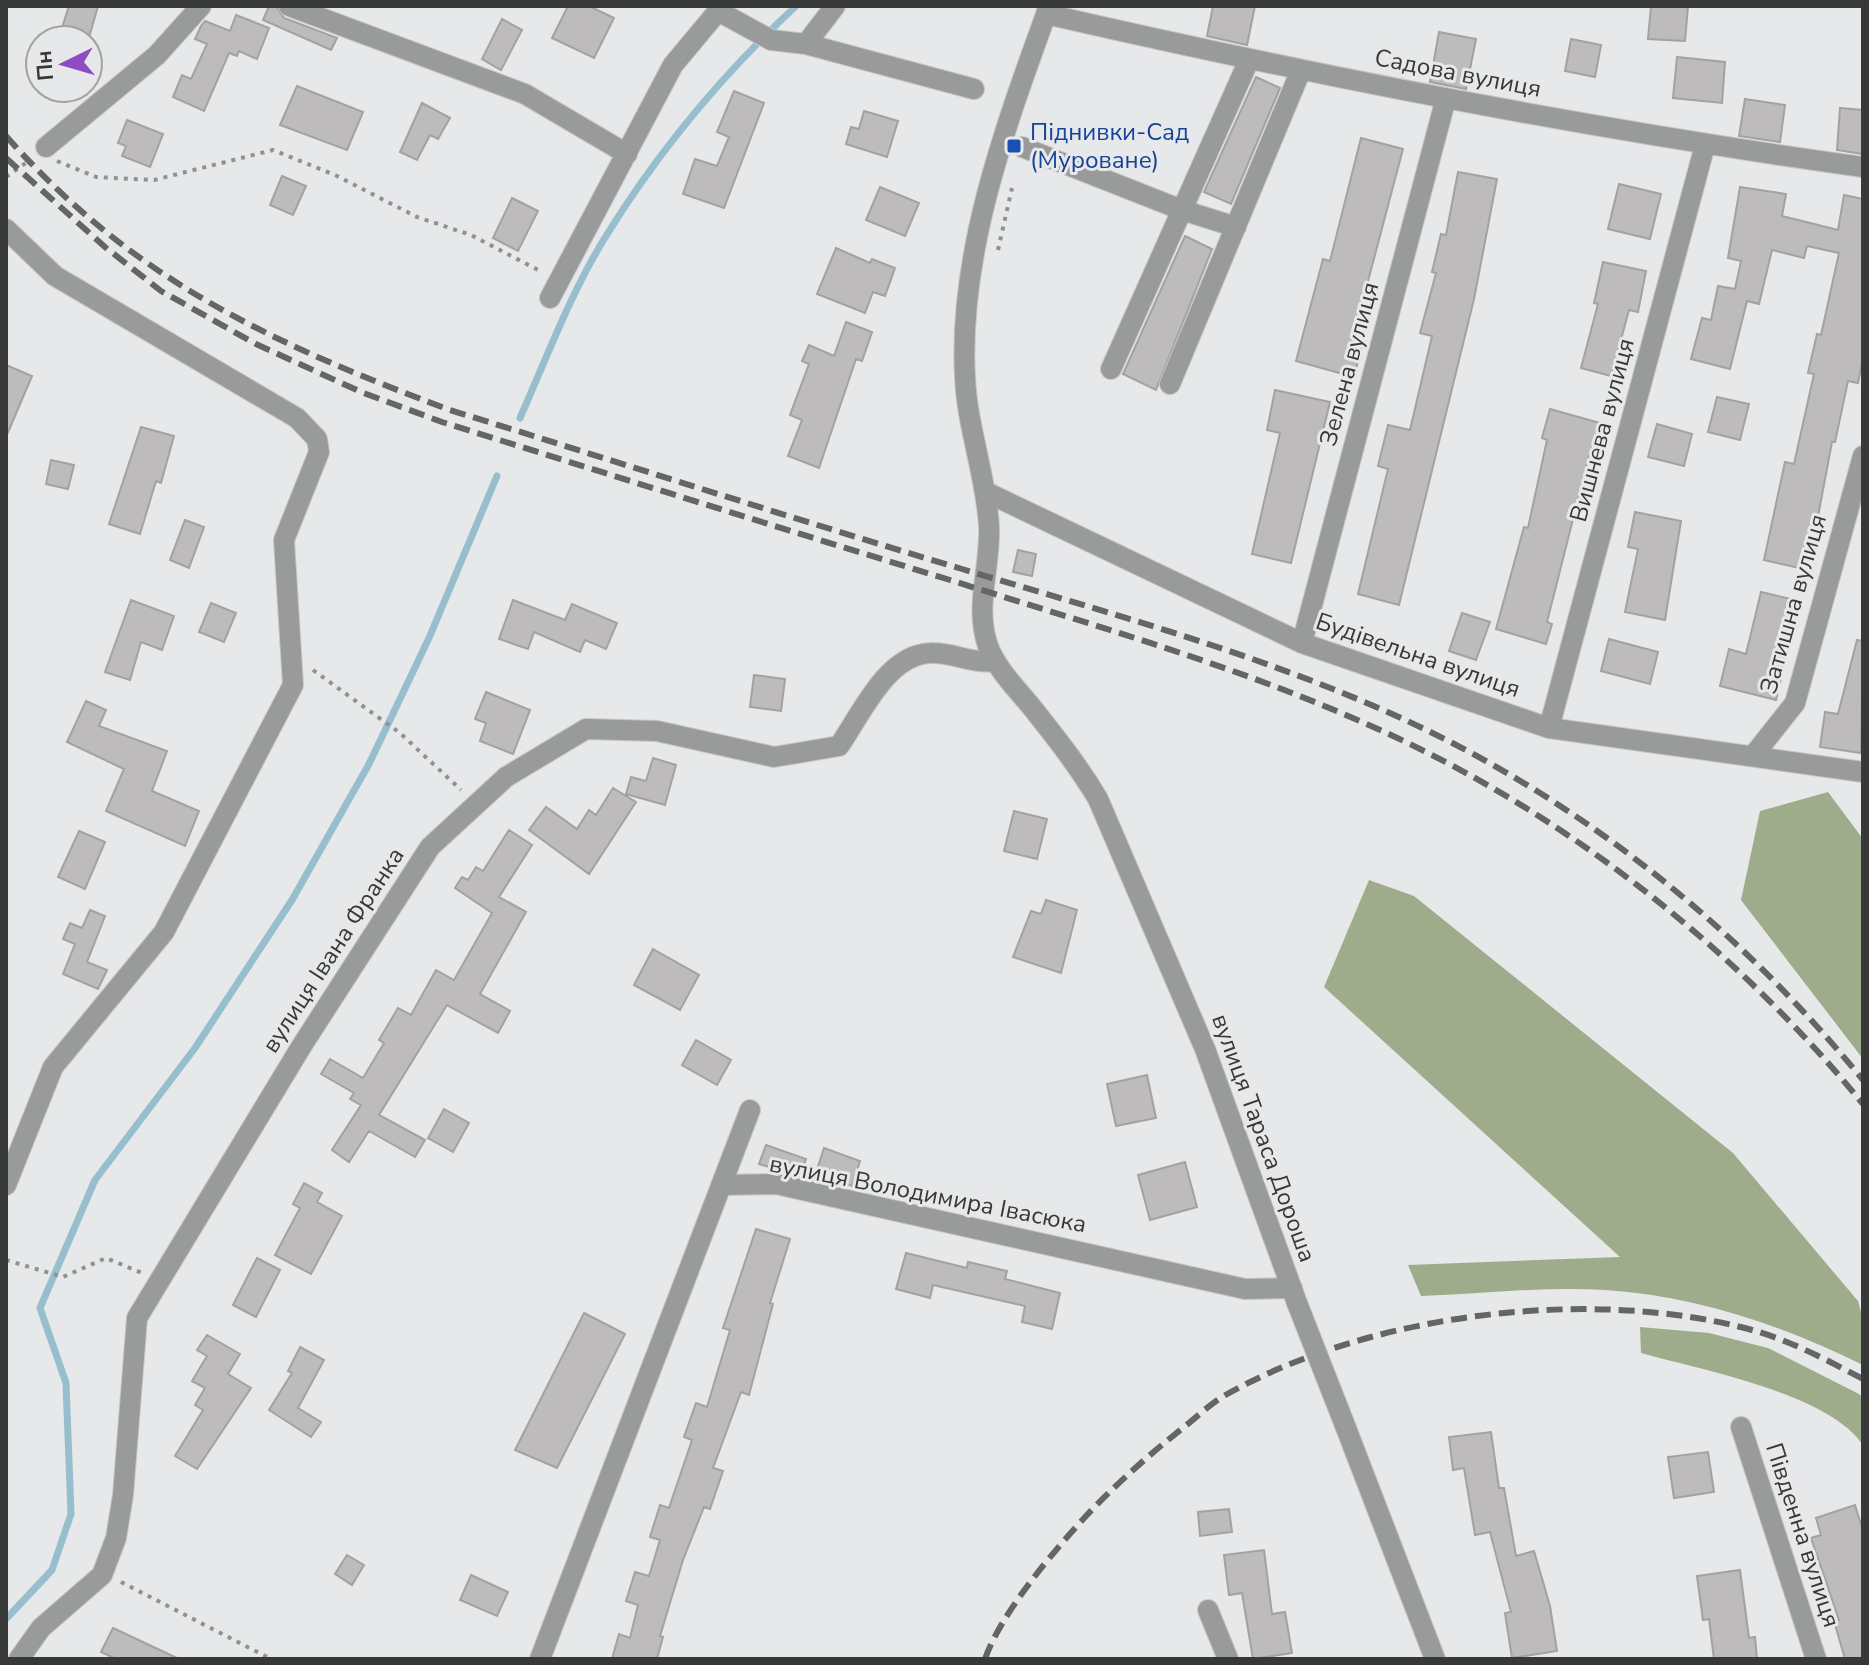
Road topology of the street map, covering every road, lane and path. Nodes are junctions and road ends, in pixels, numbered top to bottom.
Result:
1 (201, 6) edge
2 (289, 6) edge
3 (835, 6) edge
4 (1047, 10) edge
5 (806, 44) junction
6 (1249, 60) junction
7 (1301, 70) junction
8 (974, 89) dead end
9 (1446, 98) junction
10 (1705, 145) junction
11 (1022, 147) joint
12 (44, 149) junction
13 (627, 154) junction
14 (1863, 167) edge
15 (6, 177) edge
16 (1182, 210) junction
17 (1236, 227) junction
18 (6, 229) edge
19 (995, 263) dead end
20 (554, 290) joint
21 (1111, 369) dead end
22 (1170, 384) dead end
23 (1863, 456) edge
24 (986, 492) junction
25 (1302, 643) junction
26 (291, 655) junction
27 (994, 661) junction
28 (1549, 728) junction
29 (1753, 756) junction
30 (1863, 772) edge
31 (477, 804) junction
32 (750, 1110) dead end
33 (6, 1185) edge
34 (723, 1185) junction
35 (6, 1260) edge
36 (158, 1280) junction
37 (1294, 1296) junction
38 (1741, 1427) dead end
39 (102, 1575) junction
40 (1208, 1610) dead end
41 (19, 1659) edge
42 (271, 1659) edge
43 (540, 1659) edge
44 (1228, 1659) edge
45 (1435, 1659) edge
46 (1816, 1659) edge

1 - 12 street
2 - 13 street
3 - 5 street
4 - 6 street, Садова вулиця
4 - 24 street
5 - 8 street
5 - 13 street
6 - 7 street, Садова вулиця
6 - 16 street
7 - 9 street, Садова вулиця
7 - 17 street
9 - 10 street, Садова вулиця
9 - 25 street, Зелена вулиця
10 - 14 street, Садова вулиця
10 - 28 street, Вишнева вулиця
11 - 16 street
11 - 19 path
12 - 15 path
12 - 20 path
13 - 20 street
16 - 17 street
16 - 21 street
17 - 22 street
18 - 26 street
23 - 29 street, Затишна вулиця
24 - 25 street, Будівельна вулиця
24 - 27 street
25 - 28 street, Будівельна вулиця
26 - 31 path
26 - 33 street
27 - 31 street, вулиця Івана Франка
27 - 37 street, вулиця Тараса Дороша
28 - 29 street, Будівельна вулиця
29 - 30 street, Будівельна вулиця
31 - 36 street, вулиця Івана Франка
32 - 34 street
34 - 37 street, вулиця Володимира Івасюка
34 - 43 street
35 - 36 path
36 - 39 street, вулиця Івана Франка
37 - 45 street, вулиця Тараса Дороша, bridge
38 - 46 street, Південна вулиця
39 - 41 street, вулиця Івана Франка
39 - 42 path
40 - 44 street

